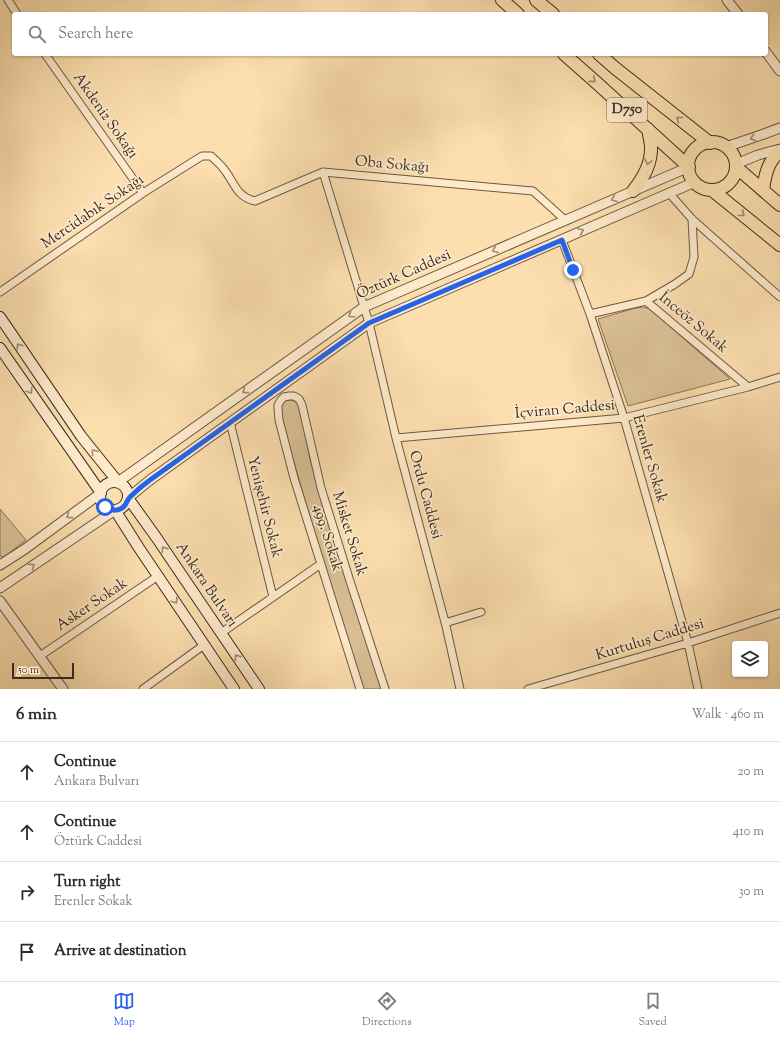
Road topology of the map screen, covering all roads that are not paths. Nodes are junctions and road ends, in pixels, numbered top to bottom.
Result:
1 (8, 0) edge
2 (502, 0) edge
3 (536, 0) edge
4 (727, 0) edge
5 (16, 12) edge
6 (516, 12) edge
7 (550, 12) edge
8 (736, 12) edge
9 (768, 55) edge
10 (46, 56) edge
11 (566, 56) edge
12 (601, 56) edge
13 (780, 71) edge
14 (780, 128) edge
15 (648, 129) junction
16 (710, 143) junction
17 (726, 147) junction
18 (780, 150) edge
19 (736, 165) junction
20 (689, 167) junction
21 (323, 172) junction
22 (695, 182) junction
23 (712, 190) junction
24 (763, 190) junction
25 (633, 191) junction
26 (669, 193) junction
27 (143, 194) junction
28 (255, 201) joint
29 (780, 205) edge
30 (692, 219) junction
31 (565, 220) junction
32 (562, 240) junction
33 (780, 245) edge
34 (0, 292) edge
35 (780, 297) edge
36 (646, 301) junction
37 (364, 307) junction
38 (590, 314) junction
39 (0, 317) edge
40 (369, 323) junction
41 (0, 348) edge
42 (780, 377) edge
43 (748, 387) junction
44 (286, 396) joint
45 (624, 418) junction
46 (230, 422) junction
47 (396, 438) junction
48 (118, 482) junction
49 (101, 493) junction
50 (128, 498) junction
51 (115, 510) junction
52 (321, 564) junction
53 (0, 565) edge
54 (158, 576) junction
55 (0, 588) edge
56 (273, 597) junction
57 (0, 601) edge
58 (481, 612) dead end
59 (780, 613) edge
60 (445, 623) junction
61 (221, 633) junction
62 (688, 643) junction
63 (204, 645) junction
64 (40, 656) junction
65 (63, 689) edge
66 (143, 689) edge
67 (234, 689) edge
68 (259, 689) edge
69 (360, 689) edge
70 (385, 689) edge
71 (460, 689) edge
72 (528, 689) edge
73 (698, 689) edge

1 - 5 street
2 - 6 highway
3 - 7 highway
4 - 8 street
9 - 13 street
10 - 27 street, Akdeniz Sokağı
11 -> 15 highway, D750
16 -> 12 highway, D750
14 -> 17 street
15 - 20 highway, D750
15 -> 25 highway
16 - 17 highway
16 - 20 highway
17 - 19 highway
18 - 19 street
18 - 24 highway
19 - 23 highway
19 - 24 highway
20 - 22 highway
20 - 25 street, Öztürk Caddesi
21 - 28 street, Oba Sokağı
21 - 31 street, Oba Sokağı
21 - 37 street, Ordu Caddesi
22 - 23 highway
22 - 26 street, Öztürk Caddesi
23 -> 33 highway
24 - 29 highway
25 -> 31 street, Öztürk Caddesi
26 - 30 street
32 -> 26 street, Öztürk Caddesi
27 - 28 street, Mercidabık Sokağı
27 - 34 street, Mercidabık Sokağı
30 - 35 street
30 - 36 street
31 -> 37 street, Öztürk Caddesi
32 - 38 street, Erenler Sokak
32 - 40 street, Öztürk Caddesi
36 - 38 street, İnceöz Sokak
36 - 43 street, İnceöz Sokak
37 - 40 street, Ordu Caddesi
37 -> 48 street, Öztürk Caddesi
38 - 45 street, Erenler Sokak
48 -> 39 main road, Ankara Bulvarı
40 - 46 street, Öztürk Caddesi
40 - 47 street, Ordu Caddesi
41 -> 49 main road
42 - 43 street, İçviran Caddesi
43 - 45 street, İçviran Caddesi
44 - 52 street, 499. Sokak
44 - 70 street, Misket Sokak
45 - 47 street, İçviran Caddesi
45 - 62 street, Erenler Sokak
46 - 50 street, Öztürk Caddesi
46 - 56 street, Yenişehir Sokak
47 - 60 street, Ordu Caddesi
48 - 49 main road
48 - 50 main road, Ankara Bulvarı
49 - 51 main road
49 -> 53 street
50 - 51 main road
61 -> 50 main road, Ankara Bulvarı
51 - 54 main road
55 -> 51 street
52 - 56 street
52 - 69 street, 499. Sokak
54 -> 63 main road
54 - 64 street, Asker Sokak
56 - 61 street
57 - 64 street
58 - 60 street
59 - 62 street, Kurtuluş Caddesi
60 - 71 street, Ordu Caddesi
68 -> 61 main road, Ankara Bulvarı
62 - 72 street, Kurtuluş Caddesi
62 - 73 street, Erenler Sokak
63 - 66 street
63 - 67 main road
64 - 65 street

